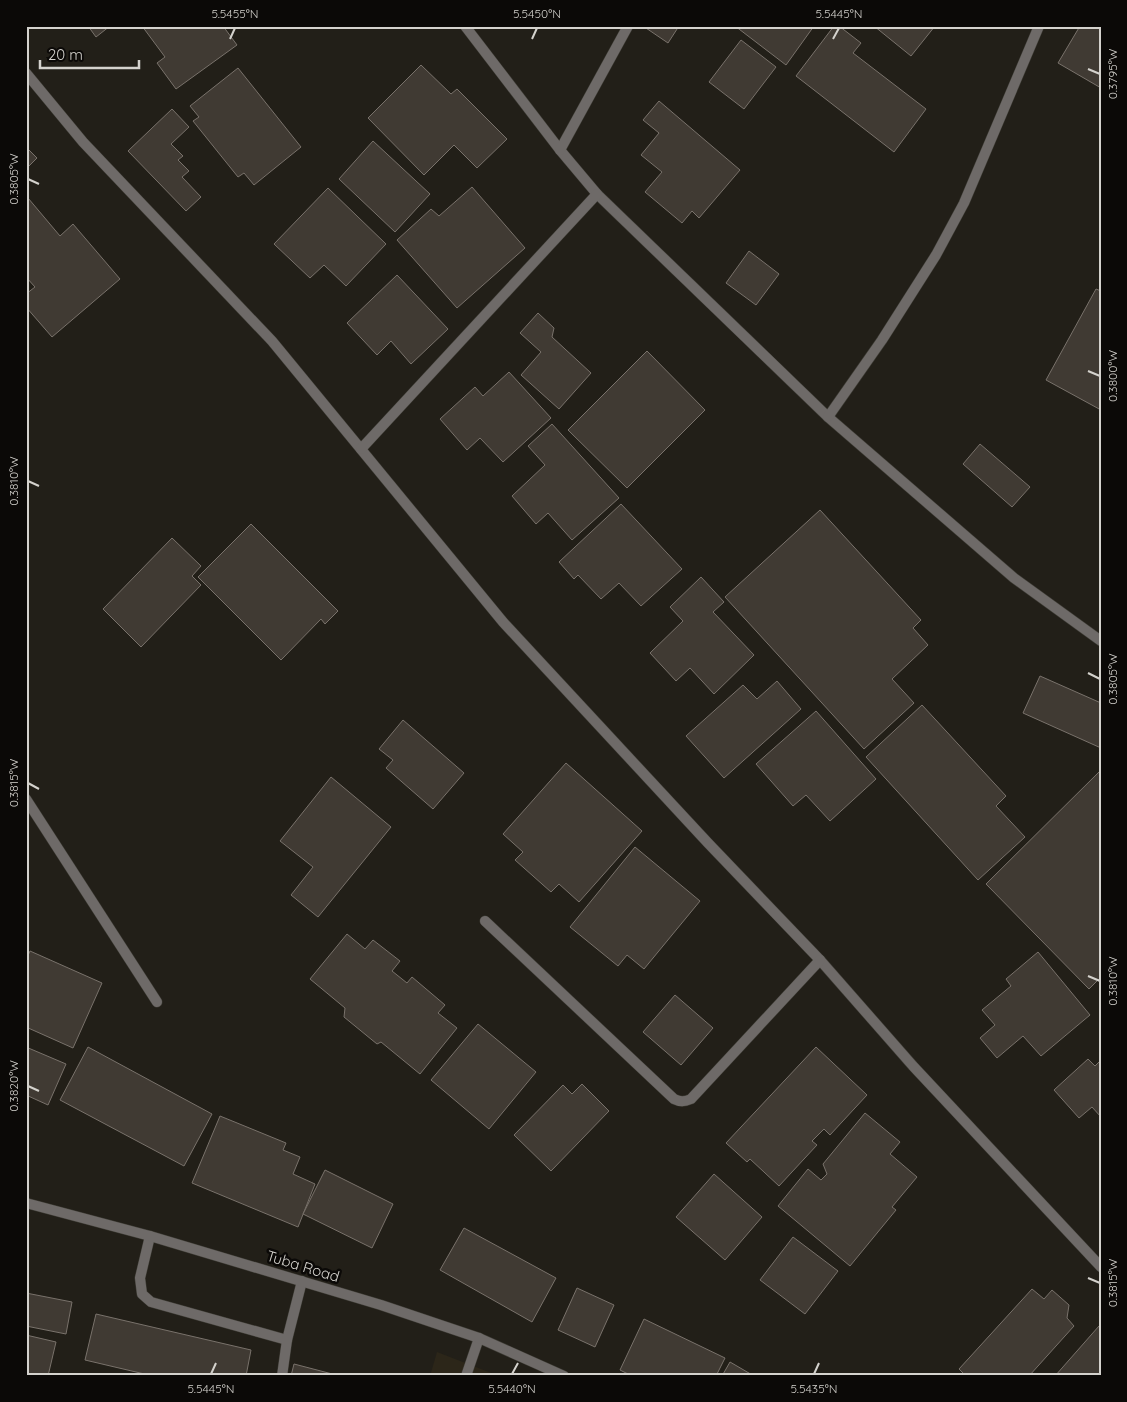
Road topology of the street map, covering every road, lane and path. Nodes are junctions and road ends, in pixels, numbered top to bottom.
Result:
1 (465, 26) edge
2 (628, 26) edge
3 (1039, 26) edge
4 (26, 73) edge
5 (560, 150) junction
6 (597, 194) junction
7 (828, 417) junction
8 (361, 449) junction
9 (1101, 641) edge
10 (26, 799) edge
11 (485, 921) dead end
12 (820, 960) junction
13 (157, 1002) dead end
14 (26, 1203) edge
15 (150, 1236) junction
16 (1101, 1267) edge
17 (302, 1281) junction
18 (478, 1338) junction
19 (287, 1340) junction
20 (561, 1375) edge
21 (282, 1376) edge
22 (466, 1376) edge

1 - 5 street
2 - 5 street
3 - 7 street
4 - 8 street
5 - 6 street
6 - 7 street
6 - 8 street
7 - 9 street
8 - 12 street
10 - 13 street
11 - 12 street
12 - 16 street
14 - 15 street, Tuba Road
15 - 17 street, Tuba Road
15 - 19 street
17 - 18 street, Tuba Road
17 - 19 street
18 - 20 street, Tuba Road
18 - 22 street
19 - 21 street

